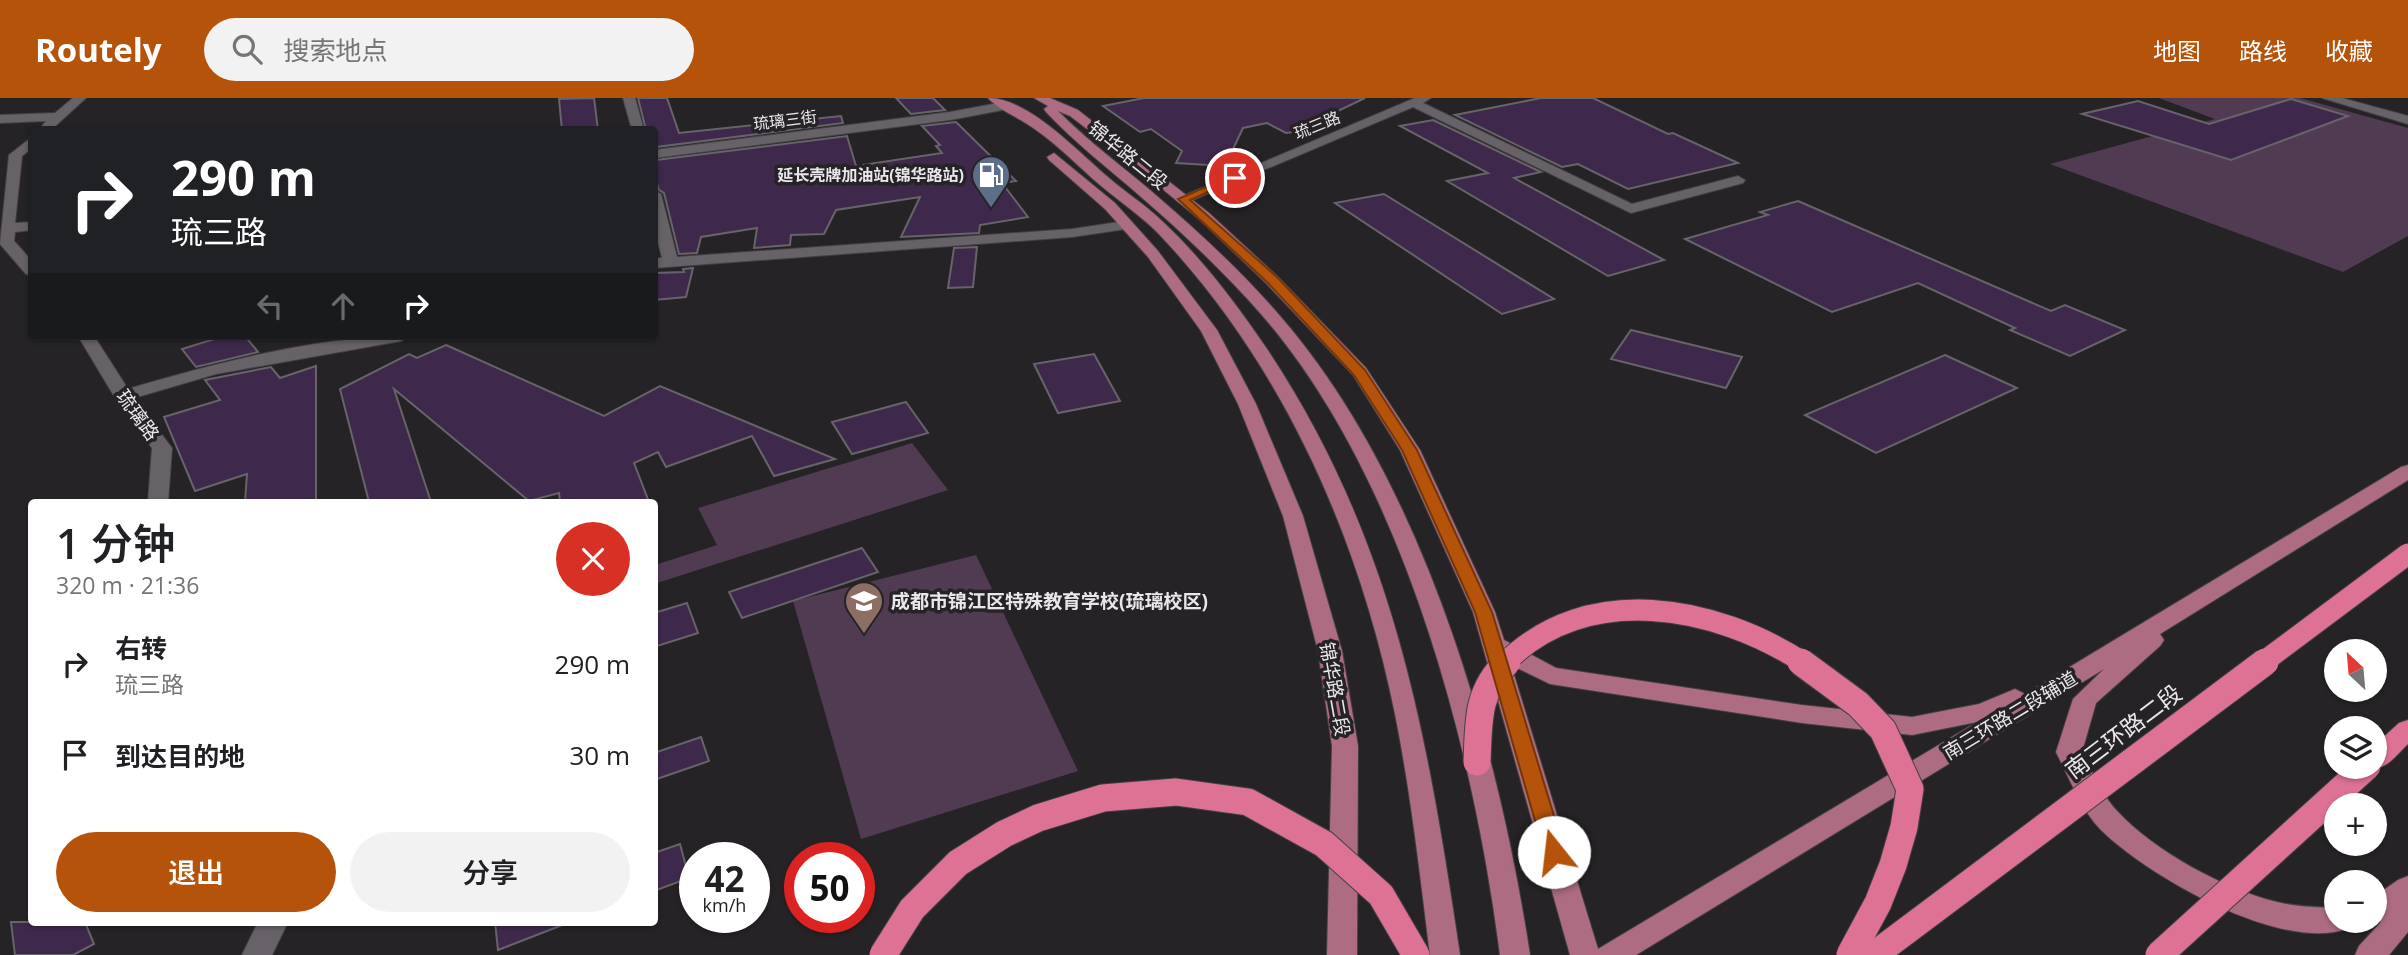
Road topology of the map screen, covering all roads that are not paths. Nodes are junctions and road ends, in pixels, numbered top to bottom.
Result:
1 (80, 98) edge
2 (629, 98) edge
3 (1040, 98) edge
4 (2328, 98) edge
5 (2354, 98) edge
6 (1421, 101) edge
7 (999, 102) edge
8 (2408, 112) edge
9 (58, 117) junction
10 (0, 119) edge
11 (2408, 120) edge
12 (48, 126) edge
13 (637, 126) edge
14 (28, 144) edge
15 (658, 153) edge
16 (1738, 180) dead end
17 (1183, 199) junction
18 (1126, 225) junction
19 (28, 226) edge
20 (8, 228) junction
21 (658, 228) edge
22 (662, 262) edge
23 (28, 267) edge
24 (1222, 281) junction
25 (88, 340) edge
26 (378, 340) edge
27 (123, 396) junction
28 (2408, 471) edge
29 (158, 499) edge
30 (2408, 554) edge
31 (2196, 602) junction
32 (1493, 645) junction
33 (2109, 655) junction
34 (2408, 729) edge
35 (2387, 749) edge
36 (1477, 762) junction
37 (2353, 779) edge
38 (2408, 888) edge
39 (2387, 903) edge
40 (2408, 912) edge
41 (2324, 921) edge
42 (271, 926) edge
43 (257, 955) edge
44 (883, 955) edge
45 (1342, 955) edge
46 (1416, 955) edge
47 (1445, 955) edge
48 (1514, 955) edge
49 (1585, 955) edge
50 (1610, 955) edge
51 (1850, 955) edge
52 (1874, 955) edge
53 (2159, 955) edge
54 (2370, 955) edge

1 - 9 street
2 - 13 street
3 - 17 main road, 锦华路二段
3 - 24 main road, 锦华路二段
4 - 11 street
5 - 8 street
6 - 16 street
6 - 17 street, 琉三路
7 - 15 street, 琉璃三街
7 - 18 main road, 锦华路二段
7 - 24 main road, 锦华路二段
9 - 10 street
9 - 12 street
14 - 20 street
17 - 32 main road, 锦华路二段
18 - 22 street
18 - 45 main road, 锦华路二段
19 - 20 street
20 - 23 street
21 - 22 street
24 - 36 main road
24 - 47 main road
25 - 27 street, 琉璃路
26 - 27 street
27 - 29 street, 琉璃路
28 - 31 main road, 南三环路二段辅道
30 - 52 highway, 南三环路二段, bridge
31 - 33 main road, 南三环路二段辅道
31 - 41 main road
32 - 33 main road
32 - 49 main road, 锦华路二段
33 - 50 main road, 南三环路二段辅道
34 - 35 highway
36 - 48 main road
36 - 51 highway, bridge
37 - 53 highway, bridge
38 - 39 main road
40 - 54 main road
42 - 43 street
44 - 46 highway, bridge

